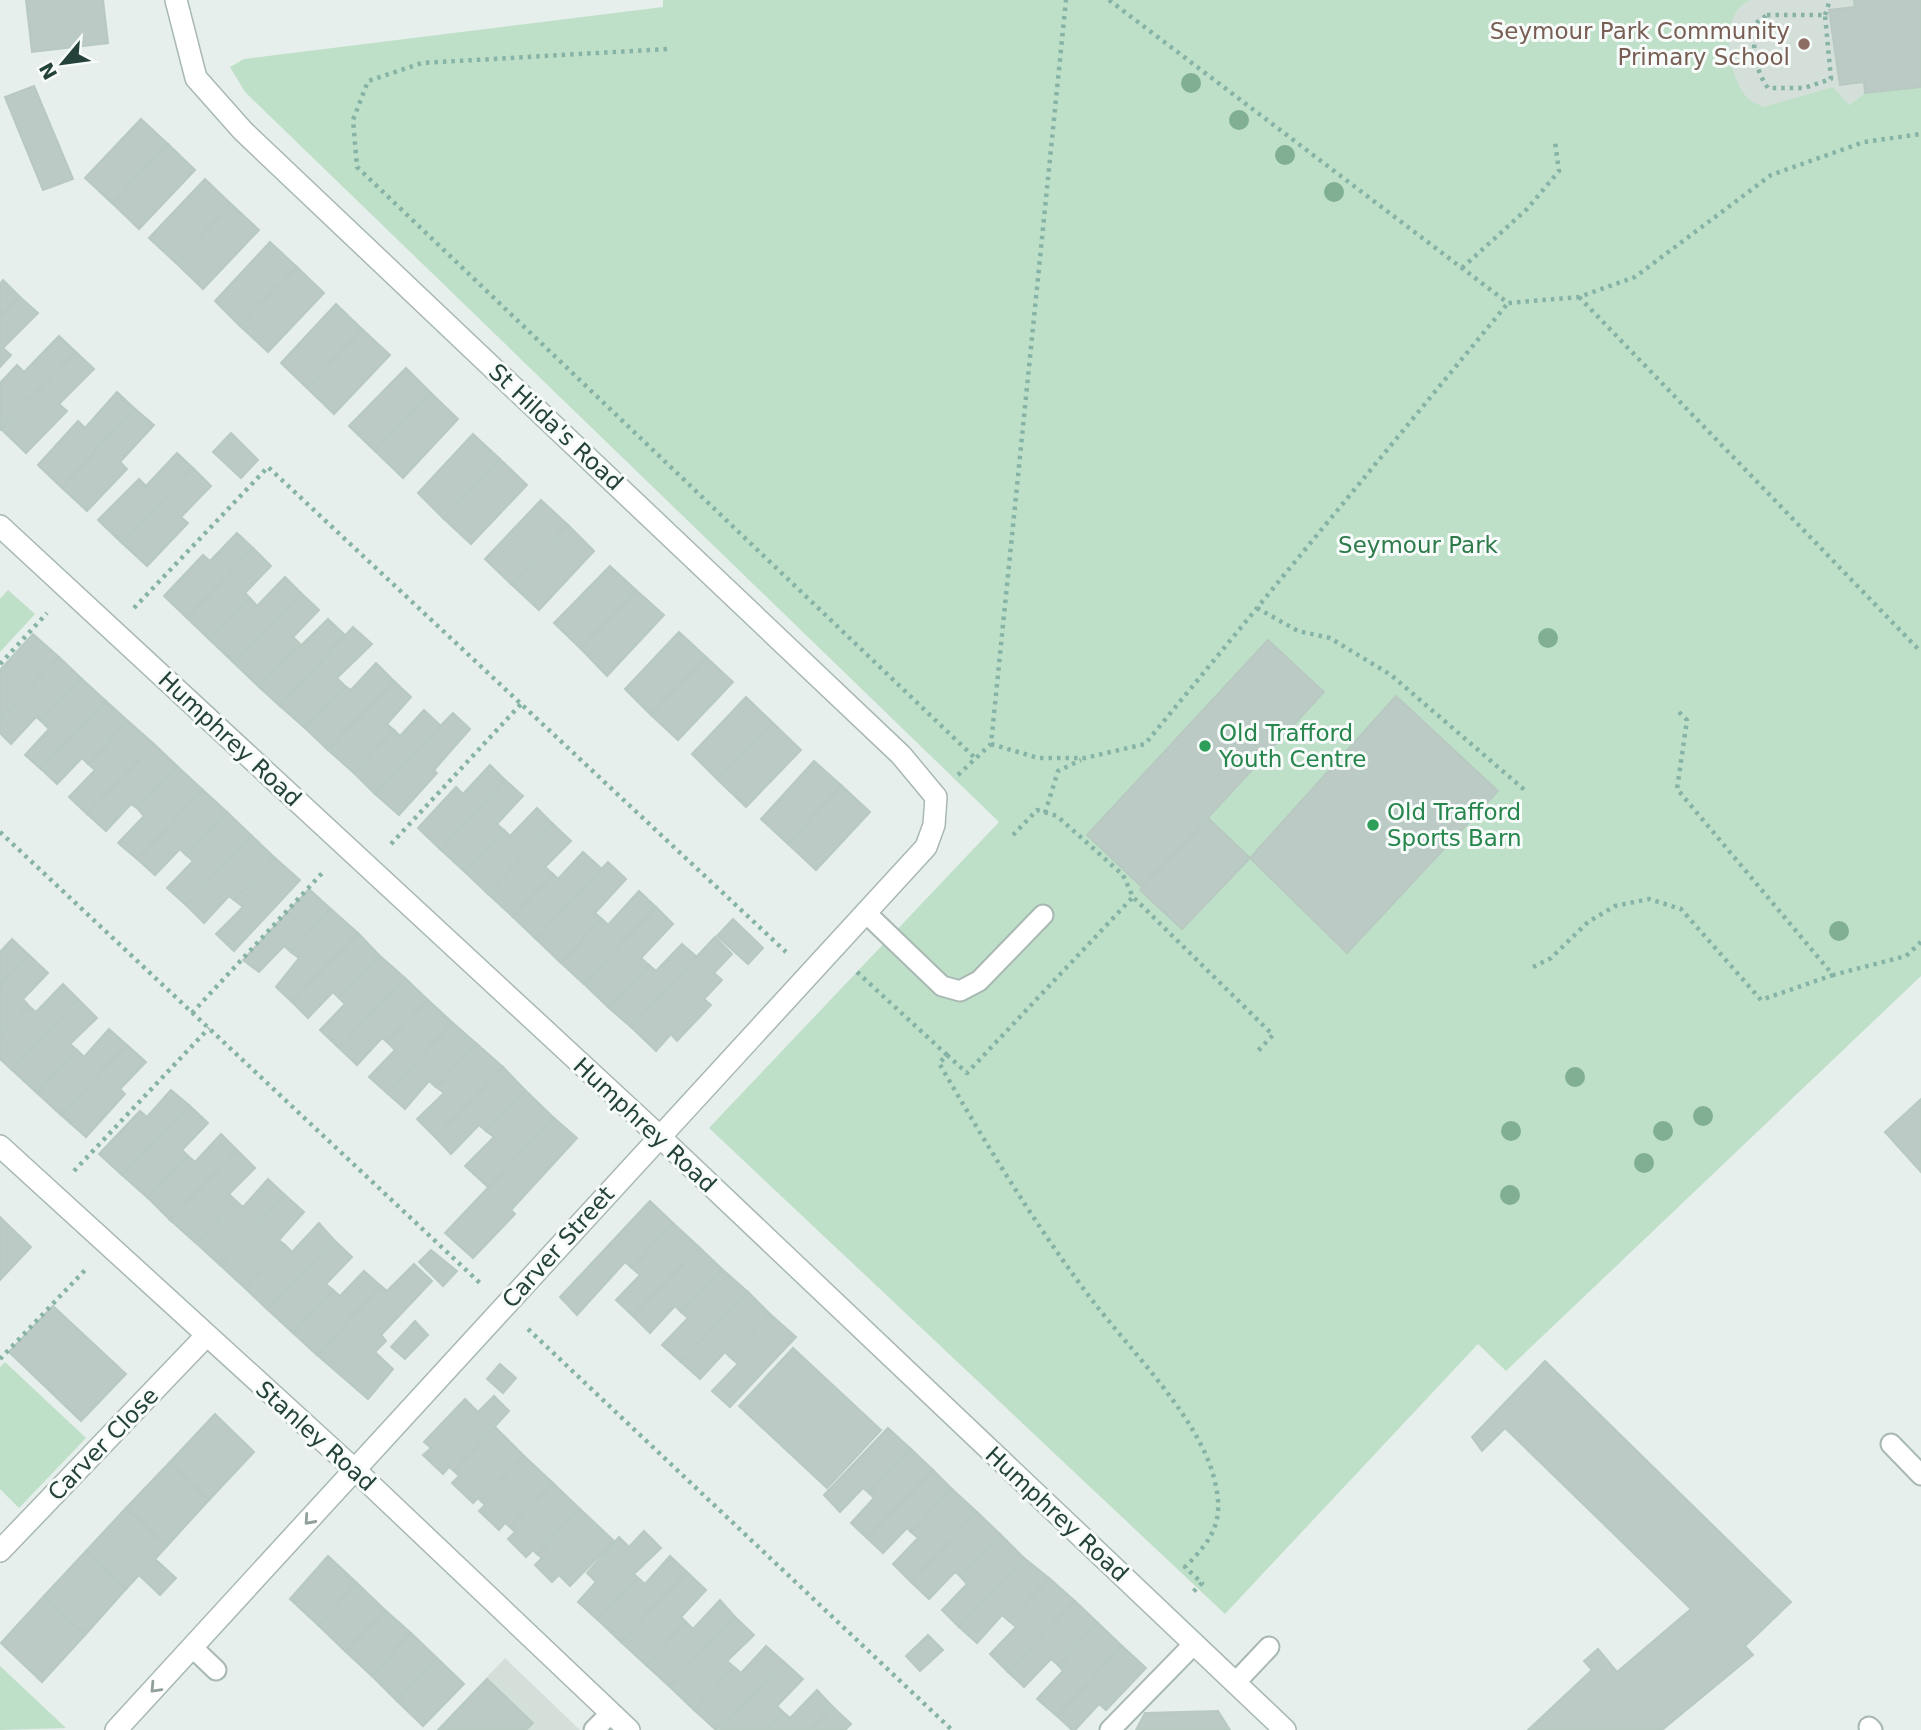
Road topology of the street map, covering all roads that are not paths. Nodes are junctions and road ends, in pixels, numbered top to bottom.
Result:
1 (176, 0) edge
2 (0, 526) edge
3 (926, 848) joint
4 (866, 913) junction
5 (1043, 915) dead end
6 (659, 1136) junction
7 (0, 1146) edge
8 (206, 1336) junction
9 (1891, 1444) dead end
10 (355, 1470) junction
11 (1921, 1475) edge
12 (0, 1551) edge
13 (1194, 1644) junction
14 (1269, 1647) dead end
15 (193, 1648) junction
16 (216, 1671) dead end
17 (1235, 1682) junction
18 (611, 1713) junction
19 (116, 1730) edge
20 (594, 1730) edge
21 (629, 1730) edge
22 (1110, 1730) edge
23 (1285, 1730) edge

1 - 3 street, St Hilda's Road
2 - 6 street, Humphrey Road
3 - 4 street, Carver Street
4 - 5 lane
4 - 6 street, Carver Street
6 - 10 street, Carver Street
6 - 13 street, Humphrey Road
7 - 8 street, Stanley Road
8 - 10 street, Stanley Road
8 - 12 street, Carver Close
9 - 11 lane
10 -> 15 street, Carver Street
10 - 18 street, Stanley Road
13 - 17 street, Humphrey Road
13 - 22 lane
14 - 17 lane
15 - 16 lane
15 -> 19 street, Carver Street
17 - 23 street, Humphrey Road
18 - 20 lane
18 - 21 street, Stanley Road

